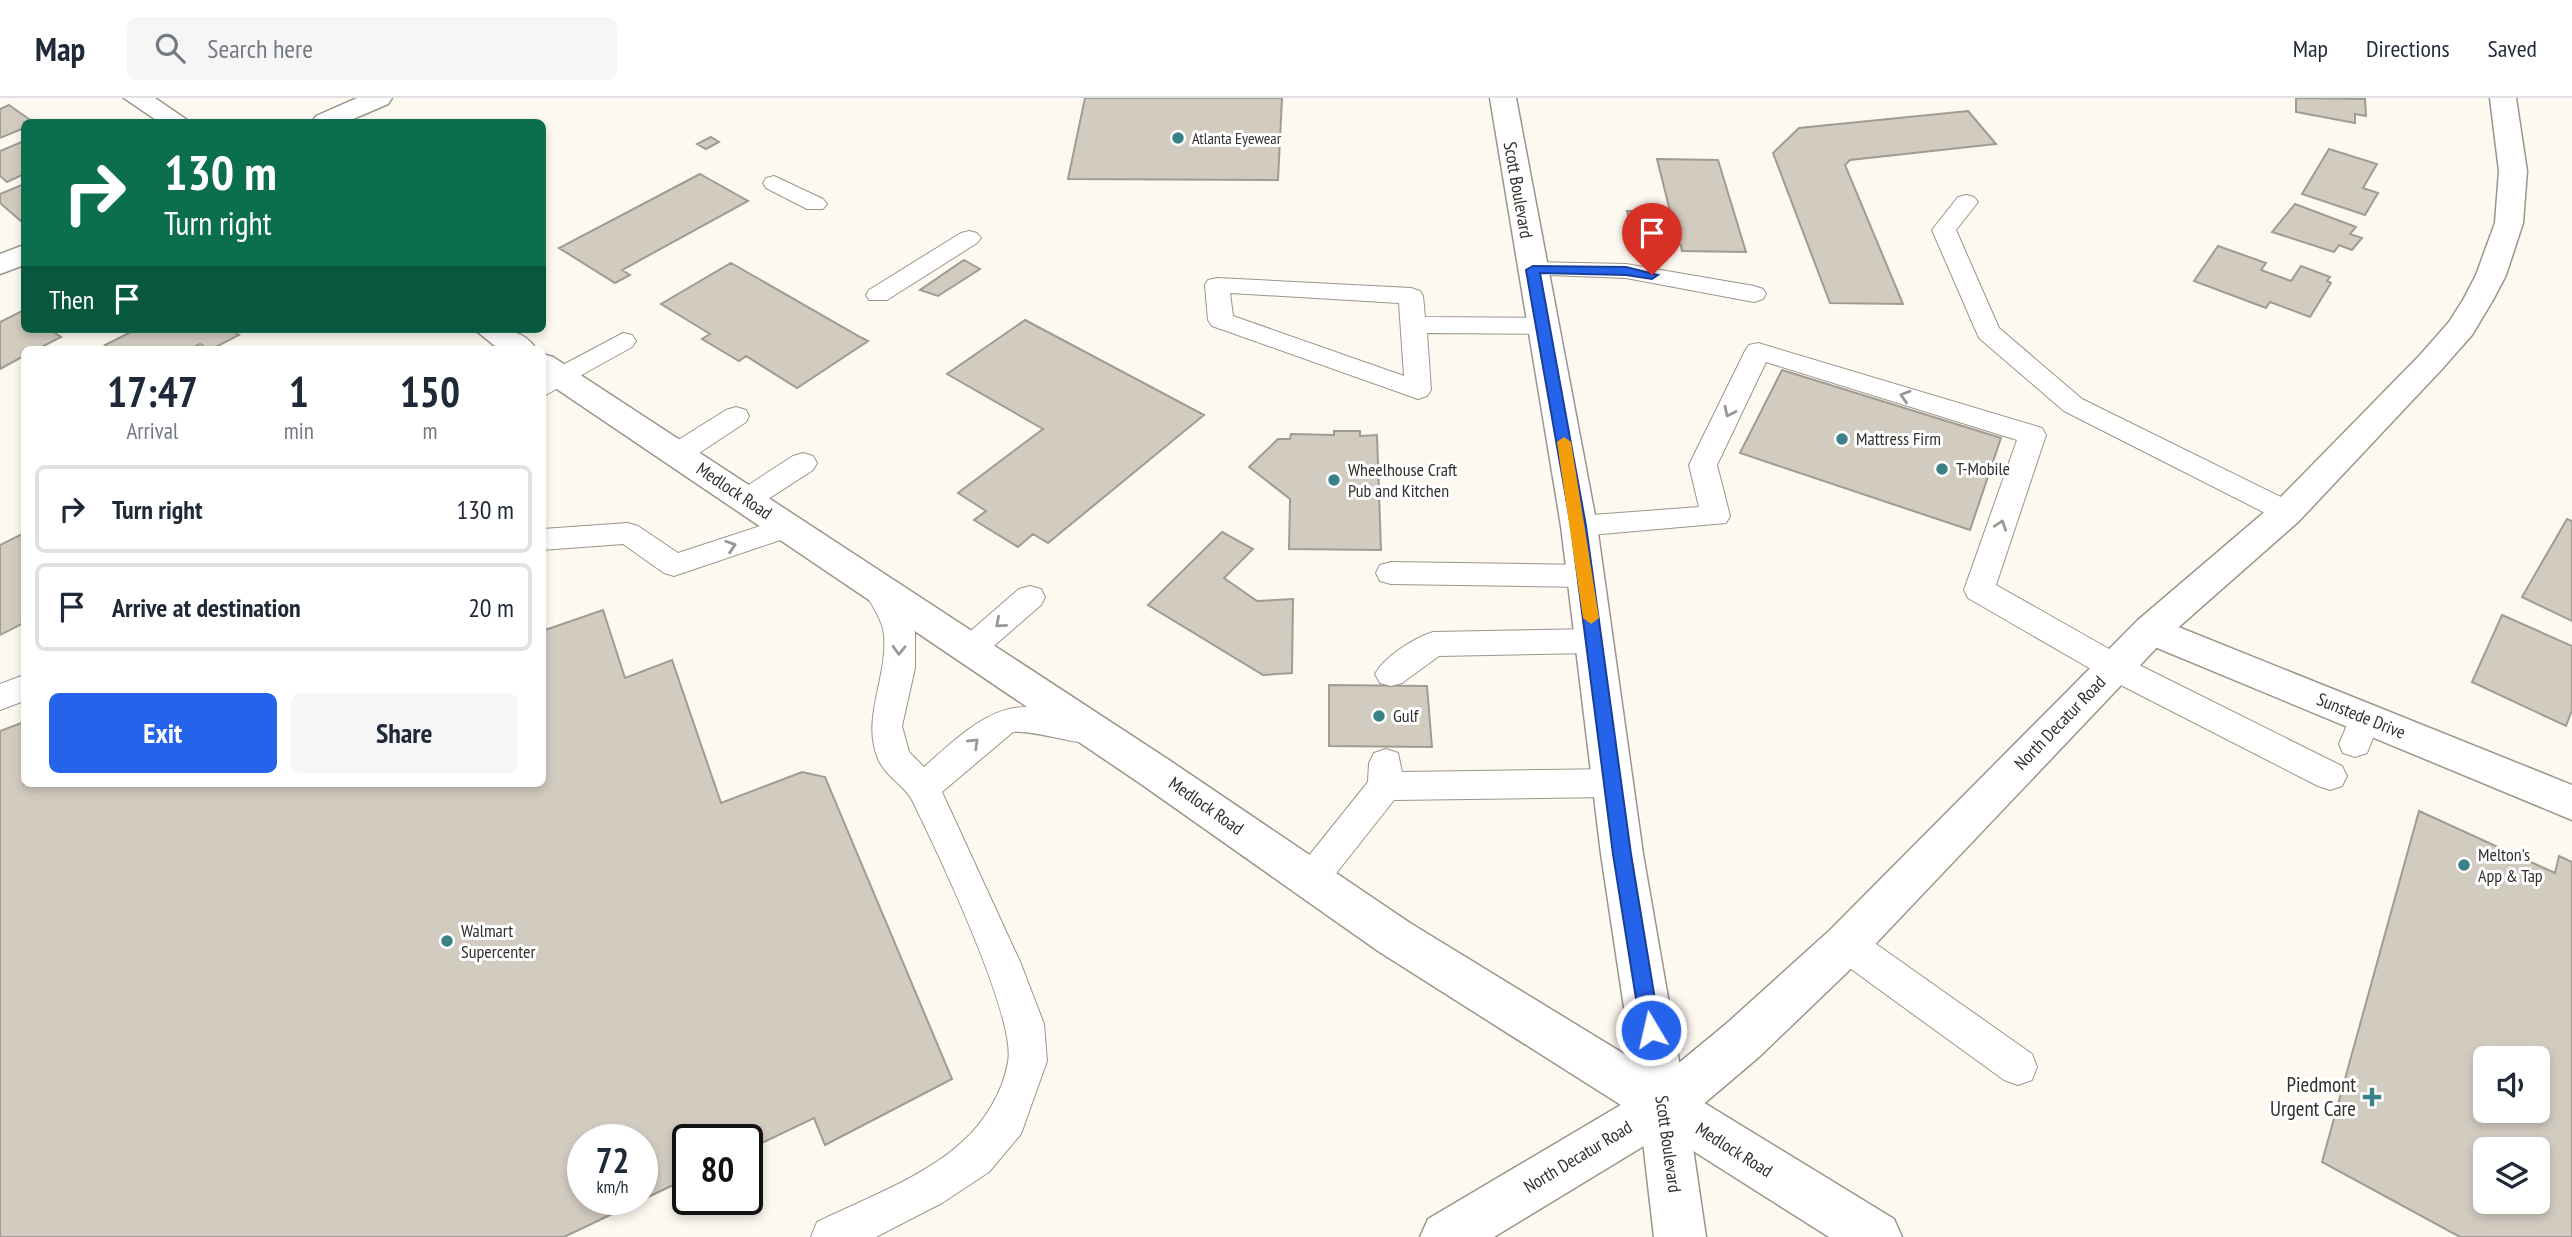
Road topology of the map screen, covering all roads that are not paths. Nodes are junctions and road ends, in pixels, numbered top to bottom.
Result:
1 (138, 98) edge
2 (379, 98) edge
3 (1503, 98) edge
4 (2503, 98) edge
5 (172, 119) edge
6 (333, 119) edge
7 (774, 183) dead end
8 (1966, 202) dead end
9 (815, 204) dead end
10 (969, 239) dead end
11 (21, 255) edge
12 (0, 265) edge
13 (1533, 270) junction
14 (1754, 294) dead end
15 (878, 295) dead end
16 (1413, 324) junction
17 (1543, 326) junction
18 (496, 333) edge
19 (623, 341) dead end
20 (515, 346) edge
21 (549, 376) edge
22 (736, 416) dead end
23 (677, 454) junction
24 (803, 463) dead end
25 (746, 499) junction
26 (2287, 512) junction
27 (1579, 526) junction
28 (788, 527) junction
29 (546, 540) edge
30 (1391, 573) dead end
31 (1586, 576) junction
32 (877, 587) junction
33 (1030, 597) dead end
34 (2151, 629) junction
35 (1594, 641) junction
36 (970, 649) junction
37 (2114, 667) junction
38 (1391, 674) dead end
39 (21, 689) edge
40 (0, 697) edge
41 (1097, 733) junction
42 (2330, 776) dead end
43 (1612, 783) junction
44 (923, 788) junction
45 (2572, 803) edge
46 (1311, 879) junction
47 (1846, 944) junction
48 (2018, 1067) dead end
49 (1663, 1107) junction
50 (832, 1237) edge
51 (1446, 1237) edge
52 (1680, 1237) edge
53 (1876, 1237) edge

1 - 5 main road
2 - 6 main road
3 - 13 main road, Scott Boulevard
4 - 26 main road, North Decatur Road
7 - 9 lane
8 - 26 lane
10 - 15 lane
11 - 12 main road
13 - 14 lane
13 - 17 main road, Scott Boulevard
16 - 16 lane
16 - 17 lane
17 - 27 main road, Scott Boulevard
18 - 20 main road
19 - 21 lane
21 - 23 main road, Medlock Road
22 - 23 lane
23 - 25 main road, Medlock Road
24 - 25 lane
25 - 28 main road, Medlock Road
26 - 34 main road, North Decatur Road
27 - 31 main road, Scott Boulevard
37 -> 27 lane
29 -> 28 lane
28 - 32 main road, Medlock Road
30 - 31 lane
31 - 35 main road, Scott Boulevard
32 - 36 main road, Medlock Road
32 -> 44 lane
33 -> 36 lane
34 - 37 main road, North Decatur Road
34 - 45 main road, Sunstede Drive
35 - 38 lane
35 - 43 main road, Scott Boulevard
36 - 41 main road, Medlock Road
37 - 42 lane
37 - 47 main road, North Decatur Road
39 - 40 lane
44 -> 41 lane
41 - 46 main road, Medlock Road
43 - 46 lane
43 - 49 main road, Scott Boulevard
44 - 50 lane
46 - 49 main road, Medlock Road
47 - 48 lane
47 - 49 main road, North Decatur Road
49 - 51 main road, North Decatur Road
49 - 52 main road, Scott Boulevard
49 - 53 main road, Medlock Road

